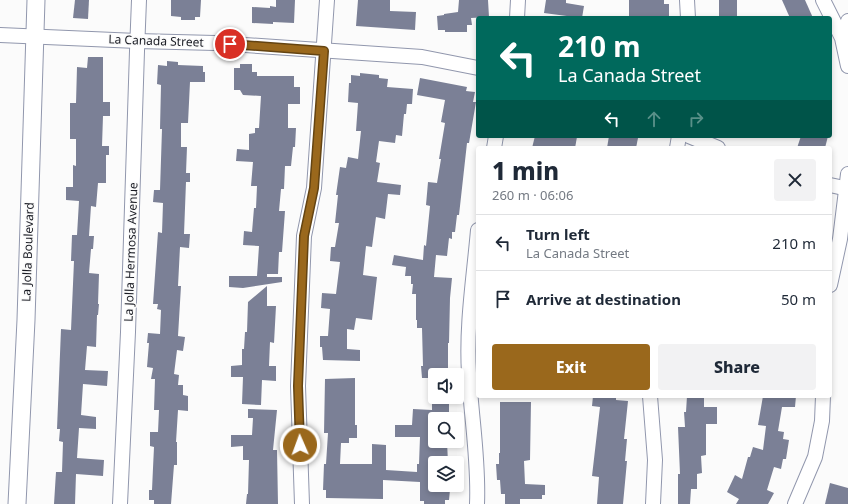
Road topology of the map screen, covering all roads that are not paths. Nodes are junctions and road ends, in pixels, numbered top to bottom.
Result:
1 (36, 0) edge
2 (139, 0) edge
3 (327, 0) edge
4 (518, 0) edge
5 (687, 0) edge
6 (824, 0) edge
7 (517, 16) edge
8 (688, 16) edge
9 (832, 16) edge
10 (832, 17) edge
11 (848, 21) edge
12 (0, 35) edge
13 (34, 36) junction
14 (137, 41) junction
15 (324, 51) junction
16 (848, 63) edge
17 (476, 68) edge
18 (695, 138) edge
19 (713, 146) edge
20 (848, 174) edge
21 (832, 185) edge
22 (847, 189) edge
23 (476, 251) edge
24 (832, 276) edge
25 (650, 398) edge
26 (823, 398) edge
27 (17, 504) edge
28 (120, 504) edge
29 (302, 504) edge
30 (477, 504) edge
31 (653, 504) edge
32 (795, 504) edge

1 - 13 main road, La Jolla Boulevard
2 - 14 street, La Jolla Hermosa Avenue
3 - 15 street
4 - 7 street
5 - 8 street
6 - 9 street
10 - 16 street
11 - 16 street
12 - 13 street, La Canada Street
13 - 14 street, La Canada Street
13 - 27 main road, La Jolla Boulevard
14 - 15 street, La Canada Street
14 - 28 street, La Jolla Hermosa Avenue
15 - 17 street, La Canada Street
15 - 29 street
18 - 19 street
20 - 22 street
21 - 22 street
22 - 24 street
23 - 30 street
25 - 31 street
26 - 32 street

